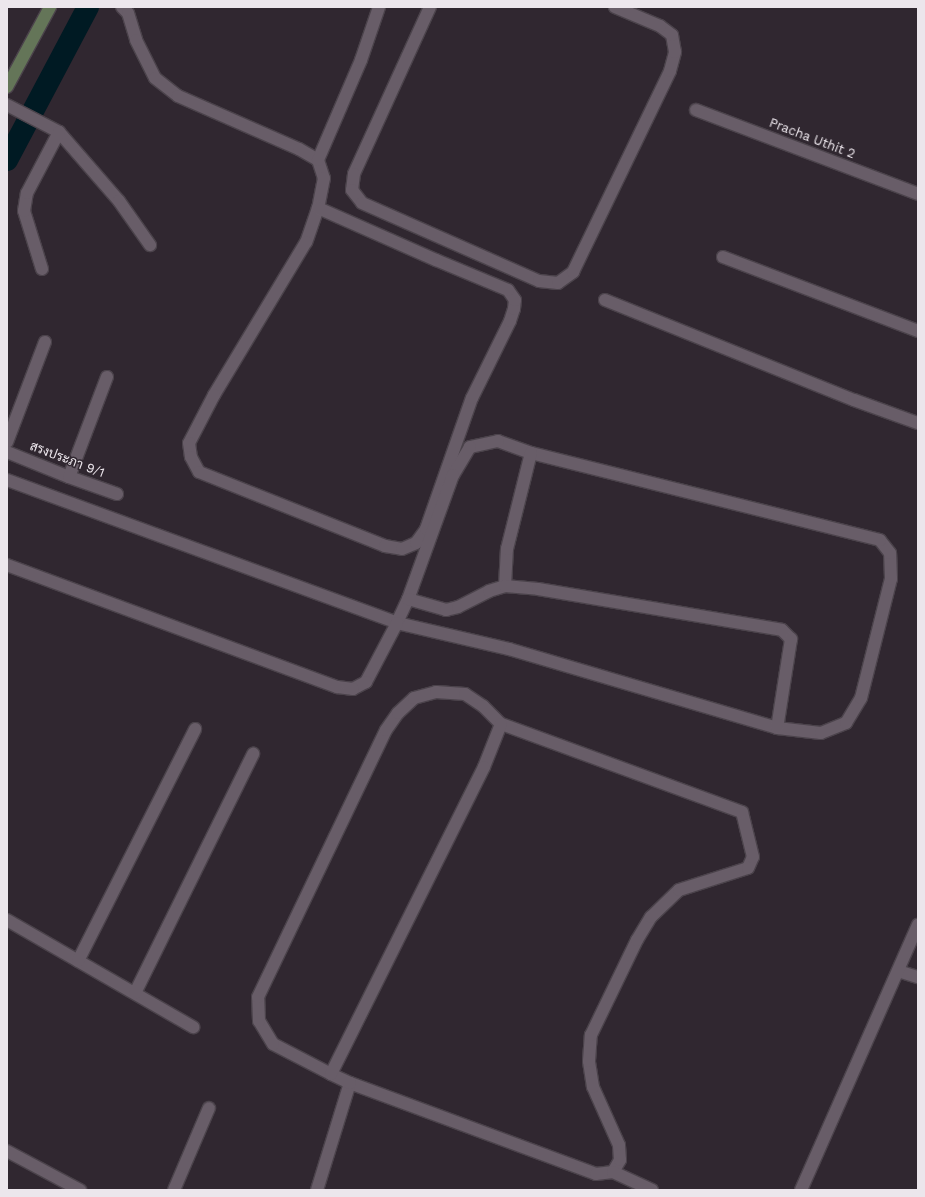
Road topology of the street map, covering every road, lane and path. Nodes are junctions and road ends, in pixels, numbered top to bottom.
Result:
1 (50, 7) edge
2 (122, 7) edge
3 (379, 7) edge
4 (430, 7) edge
5 (615, 7) edge
6 (7, 87) edge
7 (7, 105) edge
8 (696, 110) dead end
9 (59, 132) junction
10 (318, 160) junction
11 (918, 194) edge
12 (318, 208) junction
13 (150, 245) dead end
14 (723, 256) dead end
15 (42, 269) dead end
16 (605, 300) dead end
17 (918, 331) edge
18 (45, 342) dead end
19 (107, 377) dead end
20 (918, 423) edge
21 (7, 442) edge
22 (7, 452) edge
23 (531, 453) junction
24 (69, 477) junction
25 (7, 480) edge
26 (117, 494) dead end
27 (7, 565) edge
28 (505, 586) junction
29 (408, 599) junction
30 (397, 623) junction
31 (501, 724) junction
32 (776, 728) junction
33 (195, 729) dead end
34 (254, 754) dead end
35 (7, 920) edge
36 (918, 925) edge
37 (913, 947) edge
38 (78, 961) junction
39 (898, 970) junction
40 (918, 977) edge
41 (135, 994) junction
42 (193, 1027) dead end
43 (332, 1074) junction
44 (350, 1083) junction
45 (208, 1108) dead end
46 (7, 1151) edge
47 (613, 1172) junction
48 (80, 1190) edge
49 (174, 1190) edge
50 (317, 1190) edge
51 (652, 1190) edge
52 (801, 1190) edge

1 - 6 main road
2 - 10 street
3 - 10 street
4 - 5 street
7 - 9 street
8 - 11 street, Pracha Uthit 2
9 - 13 street
9 - 15 street
10 - 12 street
12 - 12 street
14 - 17 street
16 - 20 street
18 - 21 street
19 - 24 street
22 - 24 street, สรงประภา 9/1
23 - 28 street
23 - 29 street
23 - 32 street
24 - 26 street, สรงประภา 9/1
25 - 30 street
27 - 30 street
28 - 29 street
28 - 32 street
29 - 30 street
30 - 32 street
31 - 43 street
31 - 43 street
31 - 47 street
33 - 38 street
34 - 41 street
35 - 38 street
36 - 37 street
37 - 39 street
38 - 41 street
39 - 40 street
39 - 52 street
41 - 42 street
43 - 44 street
44 - 47 street
44 - 50 street
45 - 49 street
46 - 48 street
47 - 51 street

